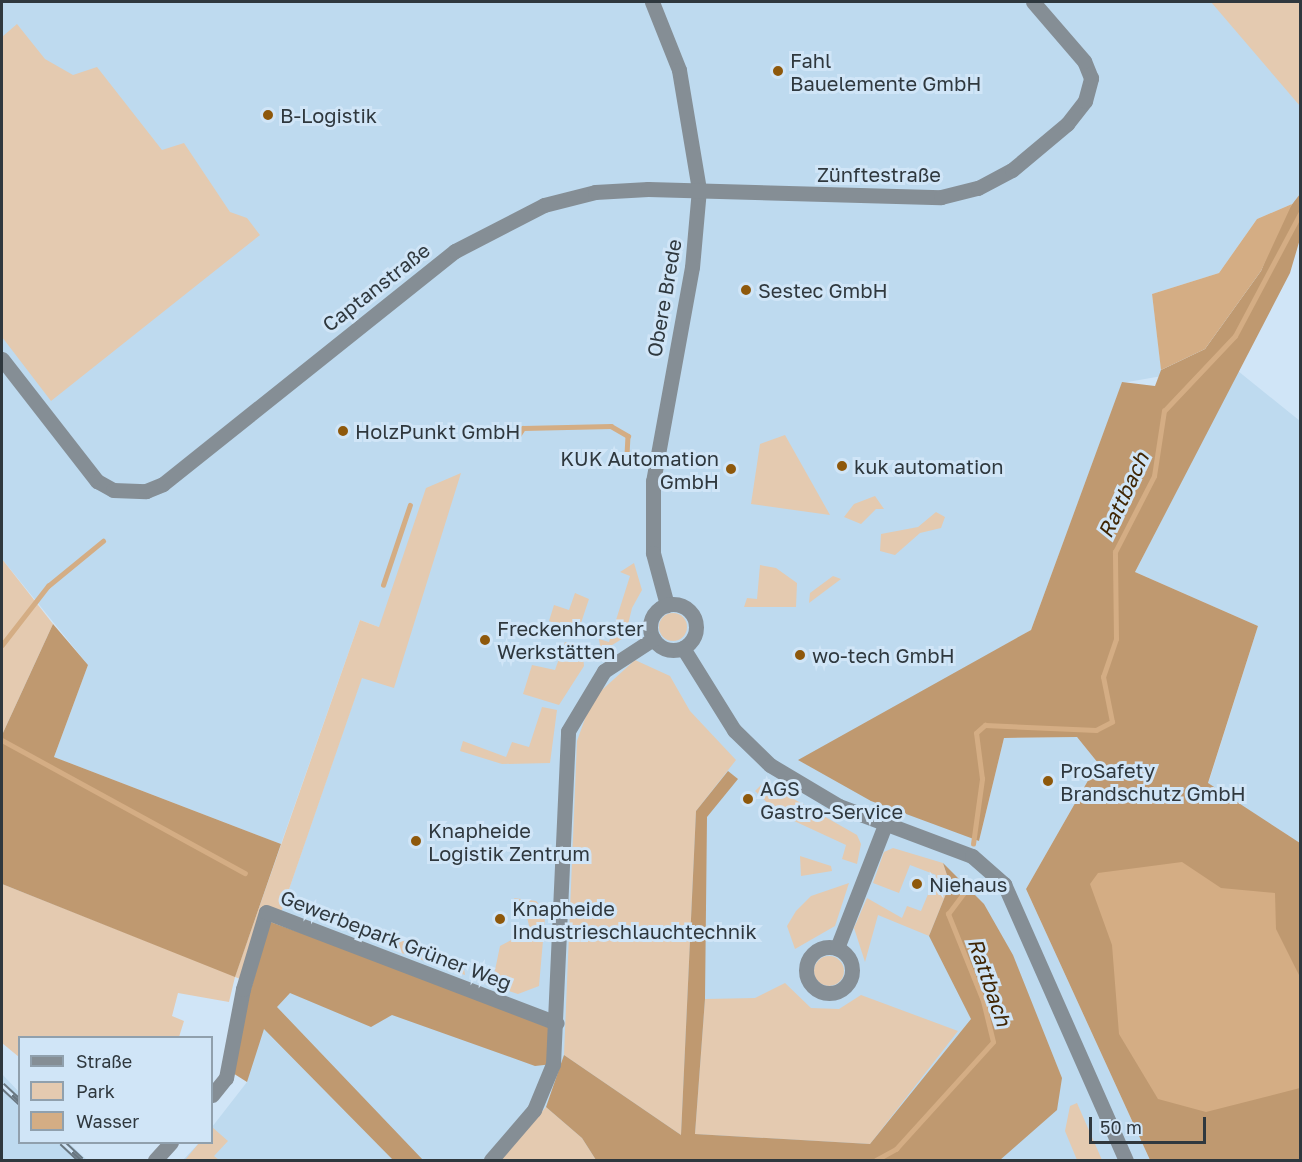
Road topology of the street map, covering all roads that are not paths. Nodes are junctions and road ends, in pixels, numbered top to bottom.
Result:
1 (652, 2) edge
2 (1033, 2) edge
3 (699, 189) junction
4 (2, 359) edge
5 (667, 605) junction
6 (653, 639) junction
7 (682, 648) junction
8 (885, 825) junction
9 (837, 948) dead end
10 (556, 1023) junction
11 (213, 1094) edge
12 (170, 1144) edge
13 (155, 1161) edge
14 (492, 1161) edge
15 (1126, 1161) edge

1 - 3 street, Obere Brede
2 - 3 street, Zünftestraße
3 - 4 street, Captanstraße
3 - 5 street, Obere Brede
5 - 6 street
5 - 7 street
6 - 7 street
6 - 10 street
7 - 8 street
8 - 9 street
8 - 15 street
10 - 11 street, Gewerbepark Grüner Weg
10 - 14 street
12 - 13 street

